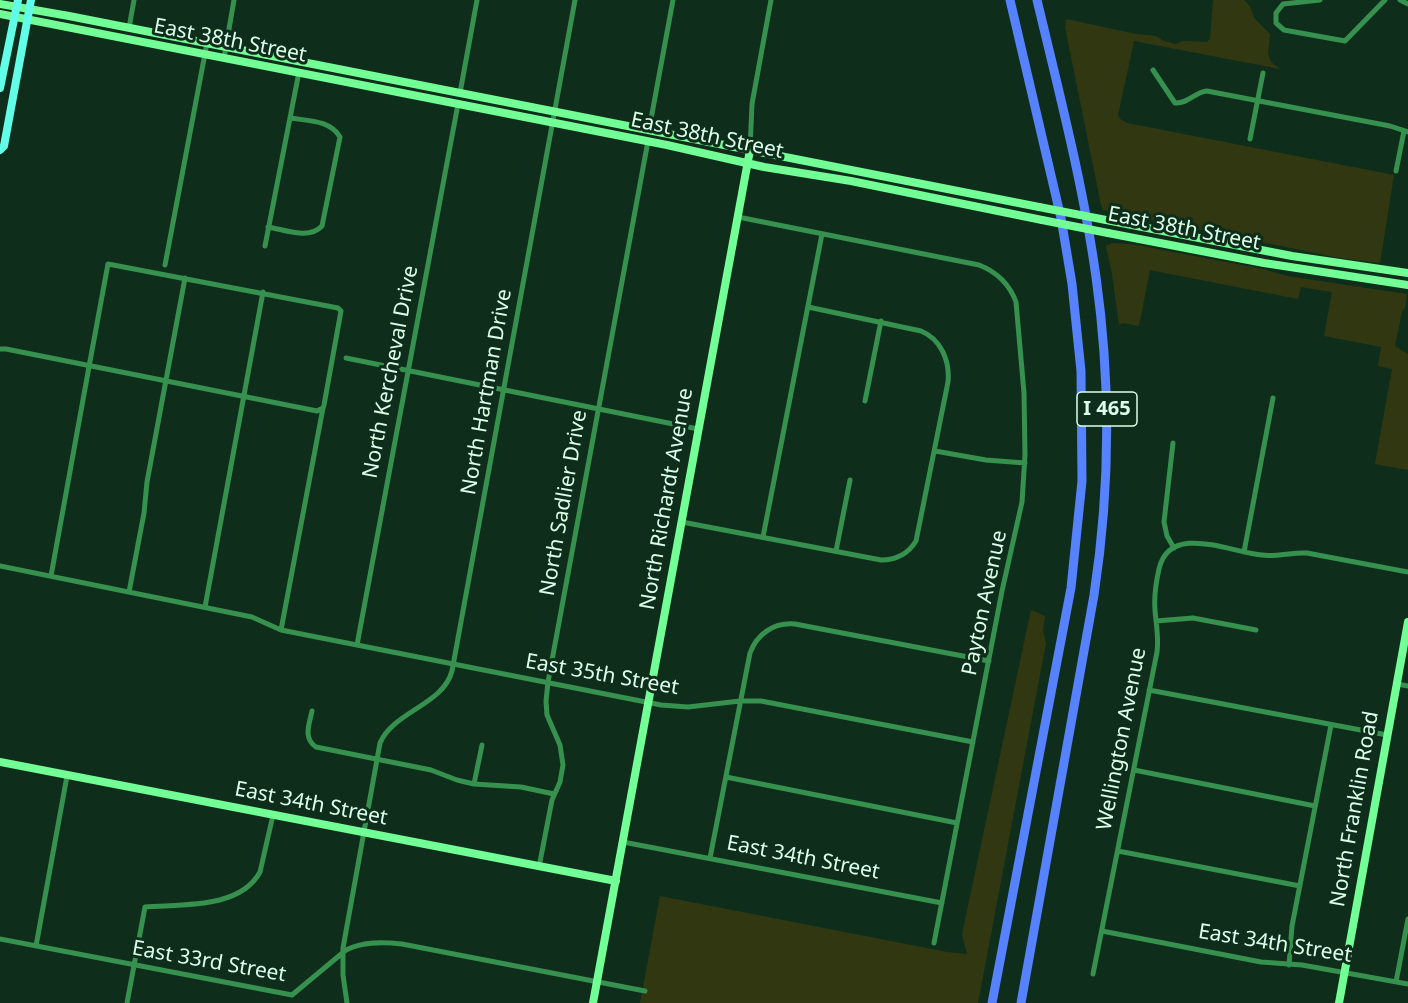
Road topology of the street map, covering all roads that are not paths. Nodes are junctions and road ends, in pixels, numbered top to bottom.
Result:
1 (134, 0) edge
2 (234, 0) edge
3 (477, 0) edge
4 (574, 0) edge
5 (673, 0) edge
6 (771, 0) edge
7 (1010, 0) edge
8 (1037, 0) edge
9 (1042, 0) edge
10 (1320, 0) edge
11 (1385, 0) edge
12 (1400, 0) edge
13 (17, 3) edge
14 (0, 4) edge
15 (30, 4) edge
16 (1408, 4) edge
17 (0, 14) edge
18 (14, 17) junction
19 (27, 20) junction
20 (129, 28) junction
21 (207, 43) junction
22 (1048, 45) junction
23 (226, 47) junction
24 (205, 54) junction
25 (224, 58) junction
26 (1153, 70) dead end
27 (299, 72) junction
28 (1263, 73) dead end
29 (0, 88) edge
30 (459, 93) junction
31 (1258, 101) junction
32 (458, 104) junction
33 (555, 112) junction
34 (290, 118) junction
35 (553, 122) junction
36 (649, 130) junction
37 (1406, 131) edge
38 (1250, 139) dead end
39 (648, 141) junction
40 (0, 150) edge
41 (750, 150) junction
42 (748, 163) junction
43 (1396, 171) dead end
44 (738, 217) junction
45 (268, 227) junction
46 (822, 234) junction
47 (265, 246) dead end
48 (165, 265) dead end
49 (1408, 273) edge
50 (185, 278) junction
51 (1408, 285) edge
52 (263, 292) junction
53 (808, 307) junction
54 (881, 321) junction
55 (0, 349) edge
56 (346, 358) dead end
57 (90, 366) junction
58 (408, 371) junction
59 (165, 381) junction
60 (504, 390) junction
61 (245, 396) junction
62 (1273, 398) dead end
63 (865, 401) dead end
64 (322, 408) junction
65 (598, 409) junction
66 (698, 429) junction
67 (1173, 443) dead end
68 (935, 451) junction
69 (1025, 463) junction
70 (850, 480) dead end
71 (682, 522) junction
72 (763, 537) junction
73 (1174, 548) junction
74 (836, 551) junction
75 (1244, 552) junction
76 (0, 566) edge
77 (1408, 572) edge
78 (51, 576) junction
79 (129, 592) junction
80 (205, 607) junction
81 (1156, 621) junction
82 (1408, 622) edge
83 (281, 630) junction
84 (1256, 630) dead end
85 (357, 645) junction
86 (989, 662) junction
87 (453, 664) junction
88 (548, 682) junction
89 (1396, 684) junction
90 (1408, 686) edge
91 (1149, 690) junction
92 (741, 701) junction
93 (648, 703) junction
94 (312, 711) dead end
95 (1331, 725) junction
96 (1387, 735) junction
97 (973, 742) junction
98 (482, 745) dead end
99 (376, 759) junction
100 (0, 762) edge
101 (1134, 770) junction
102 (68, 776) junction
103 (726, 777) junction
104 (474, 784) junction
105 (554, 794) junction
106 (1315, 806) junction
107 (273, 815) junction
108 (957, 823) junction
109 (364, 833) junction
110 (623, 842) junction
111 (1118, 851) junction
112 (710, 858) junction
113 (539, 867) junction
114 (616, 881) junction
115 (1300, 886) junction
116 (942, 903) junction
117 (1408, 919) edge
118 (1102, 931) junction
119 (0, 939) edge
120 (934, 943) dead end
121 (36, 946) junction
122 (343, 952) junction
123 (1289, 964) junction
124 (134, 965) junction
125 (1344, 973) junction
126 (1093, 975) dead end
127 (996, 976) junction
128 (597, 982) junction
129 (1396, 982) junction
130 (1408, 984) edge
131 (645, 991) dead end
132 (291, 995) junction
133 (286, 1002) edge
134 (127, 1003) edge
135 (346, 1003) edge
136 (593, 1003) edge
137 (986, 1003) edge
138 (992, 1003) edge
139 (1021, 1003) edge
140 (1339, 1003) edge

1 - 20 street
2 - 23 street
3 - 30 street
4 - 33 street, North Hartman Drive
5 - 36 street
6 - 41 street, North Richardt Avenue
7 - 127 highway, I 465
8 - 22 highway, I 465
9 - 22 highway
10 - 11 street
12 - 16 street
13 - 14 main road, East 38th Street
13 - 15 main road, East 38th Street
13 - 18 main road
15 - 19 main road
15 - 20 main road, East 38th Street
17 - 18 main road, East 38th Street
18 - 19 main road, East 38th Street
18 - 29 main road
19 - 24 main road, East 38th Street
19 - 40 main road
20 - 21 main road, East 38th Street
21 - 23 main road, East 38th Street
21 - 24 street
22 - 139 highway, I 465
23 - 25 street
23 - 30 main road, East 38th Street
24 - 25 main road, East 38th Street
24 - 48 street
25 - 27 main road, East 38th Street
26 - 31 street
27 - 32 main road, East 38th Street
27 - 34 street
28 - 31 street
30 - 33 main road, East 38th Street
31 - 37 street
31 - 38 street
32 - 35 main road, East 38th Street
32 - 58 street, North Kercheval Drive
33 - 35 street, North Hartman Drive
33 - 36 main road, East 38th Street
34 - 45 street
34 - 45 street
35 - 39 main road, East 38th Street
35 - 60 street, North Hartman Drive
36 - 41 main road, East 38th Street
37 - 43 street
39 - 42 main road, East 38th Street
39 - 65 street, North Sadlier Drive
41 - 42 main road, North Richardt Avenue
41 - 49 main road, East 38th Street, bridge
42 - 44 main road, North Richardt Avenue
42 - 51 main road, East 38th Street, bridge
44 - 46 street
44 - 66 main road, North Richardt Avenue
45 - 47 street
46 - 53 street
46 - 69 street, Payton Avenue
50 - 52 street
50 - 57 street
50 - 59 street
52 - 61 street
52 - 64 street
53 - 54 street
53 - 72 street
54 - 63 street
54 - 68 street
55 - 57 street
56 - 58 street
57 - 59 street
57 - 78 street
58 - 60 street
58 - 85 street, North Kercheval Drive
59 - 61 street
59 - 79 street
60 - 65 street
60 - 87 street, North Hartman Drive
61 - 64 street
61 - 80 street
62 - 75 street
64 - 83 street
65 - 66 street
65 - 88 street, North Sadlier Drive
66 - 71 main road, North Richardt Avenue
67 - 73 street
68 - 69 street
68 - 74 street
69 - 86 street, Payton Avenue
70 - 74 street
71 - 72 street
71 - 93 main road, North Richardt Avenue
72 - 74 street
73 - 75 street
73 - 81 street, Wellington Avenue
75 - 77 street
76 - 78 street, East 35th Street
78 - 79 street, East 35th Street
79 - 80 street, East 35th Street
80 - 83 street, East 35th Street
81 - 84 street
81 - 91 street, Wellington Avenue
82 - 89 main road, North Franklin Road
83 - 85 street, East 35th Street
85 - 87 street, East 35th Street
86 - 92 street
86 - 97 street, Payton Avenue
87 - 88 street, East 35th Street
87 - 99 street, North Hartman Drive
88 - 93 street, East 35th Street
88 - 105 street, North Sadlier Drive
89 - 90 street
89 - 96 main road, North Franklin Road
91 - 95 street
91 - 101 street, Wellington Avenue
92 - 93 street, East 35th Street
92 - 97 street, East 35th Street
92 - 103 street
93 - 110 main road, North Richardt Avenue
94 - 99 street
95 - 96 street
95 - 106 street
96 - 125 main road, North Franklin Road
97 - 108 street, Payton Avenue
98 - 104 street
99 - 104 street
99 - 109 street, North Hartman Drive
100 - 102 main road, East 34th Street
101 - 106 street
101 - 111 street, Wellington Avenue
102 - 107 main road, East 34th Street
102 - 121 street
103 - 108 street
103 - 112 street
104 - 105 street
105 - 113 street, North Sadlier Drive
106 - 115 street
107 - 109 main road, East 34th Street
107 - 124 street
108 - 116 street, Payton Avenue
109 - 113 main road, East 34th Street
109 - 122 street, North Hartman Drive
110 - 112 street, East 34th Street
110 - 114 main road, North Richardt Avenue
111 - 115 street
111 - 118 street, Wellington Avenue
112 - 116 street, East 34th Street
113 - 114 main road, East 34th Street
114 - 128 main road, North Richardt Avenue
115 - 123 street
116 - 120 street, Payton Avenue
117 - 129 street
118 - 123 street, East 34th Street
118 - 126 street, Wellington Avenue
119 - 121 street, East 33rd Street
121 - 124 street, East 33rd Street
122 - 128 street, East 33rd Street
122 - 132 street, East 33rd Street
122 - 135 street, North Hartman Drive
123 - 125 street, East 34th Street
124 - 132 street, East 33rd Street
124 - 134 street
125 - 129 street, East 34th Street
125 - 140 main road, North Franklin Road
127 - 137 highway
127 - 138 highway, I 465
128 - 131 street, East 33rd Street
128 - 136 main road, North Richardt Avenue
129 - 130 street, East 34th Street
132 - 133 street

